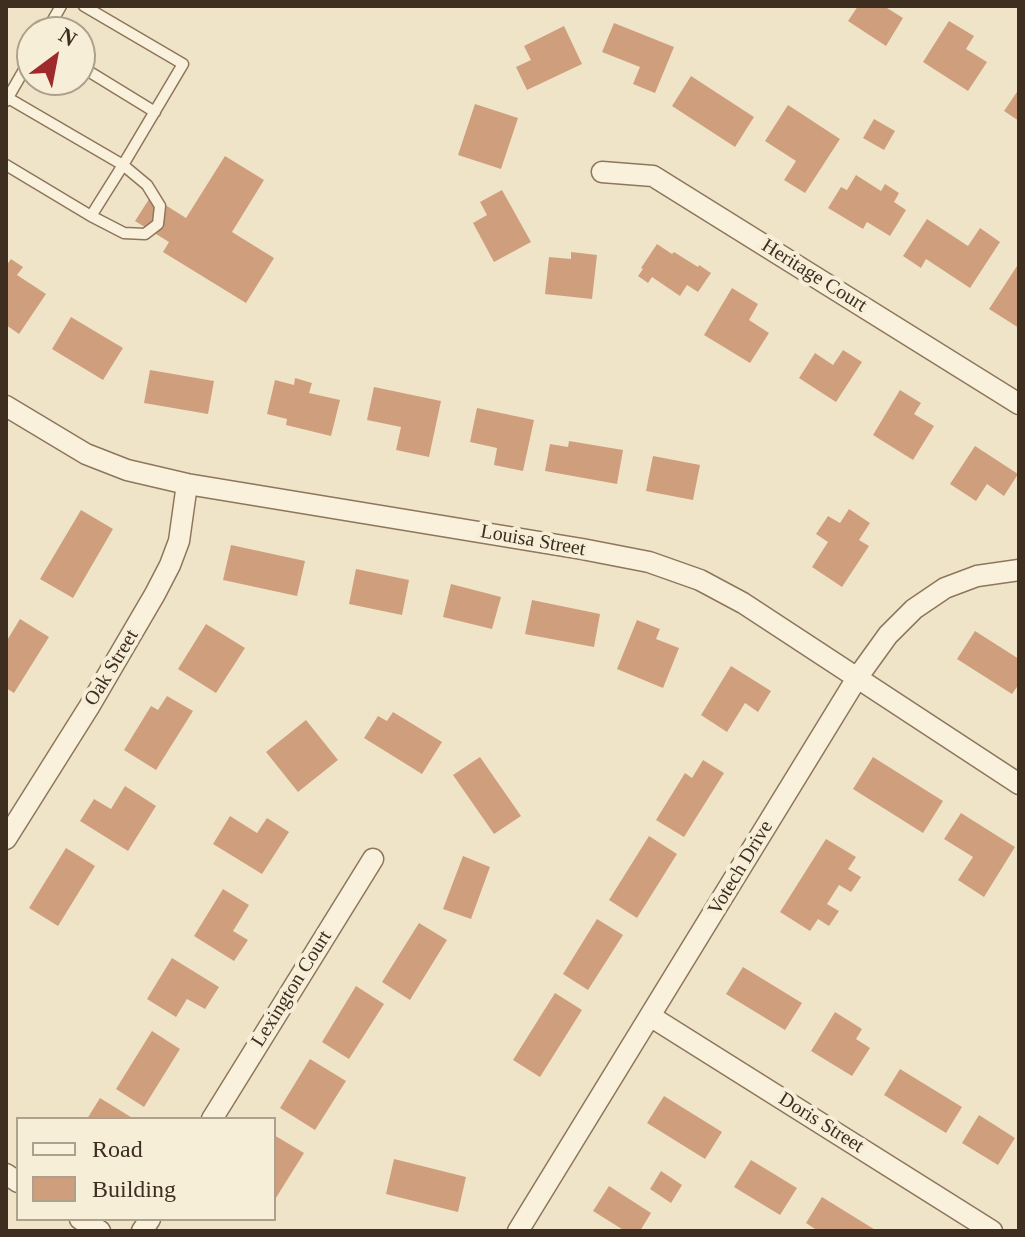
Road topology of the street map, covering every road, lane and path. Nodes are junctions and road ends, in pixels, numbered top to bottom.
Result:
1 (84, 6) edge
2 (96, 76) edge
3 (7, 99) edge
4 (155, 112) junction
5 (6, 165) edge
6 (123, 165) junction
7 (602, 172) dead end
8 (91, 216) junction
9 (1019, 404) edge
10 (6, 406) edge
11 (187, 484) junction
12 (1019, 570) edge
13 (857, 678) junction
14 (1019, 784) edge
15 (6, 839) edge
16 (373, 859) dead end
17 (650, 1016) junction
18 (213, 1117) edge
19 (518, 1231) edge
20 (992, 1231) edge

1 - 4 lane
2 - 4 lane
3 - 6 lane
4 - 6 lane
5 - 8 lane
6 - 8 lane
6 - 8 lane
7 - 9 street, Heritage Court
10 - 11 street, Louisa Street
11 - 13 street, Louisa Street
11 - 15 street, Oak Street
12 - 13 street, Votech Drive
13 - 14 street, Louisa Street
13 - 17 street, Votech Drive
16 - 18 street, Lexington Court
17 - 19 street, Votech Drive
17 - 20 street, Doris Street

